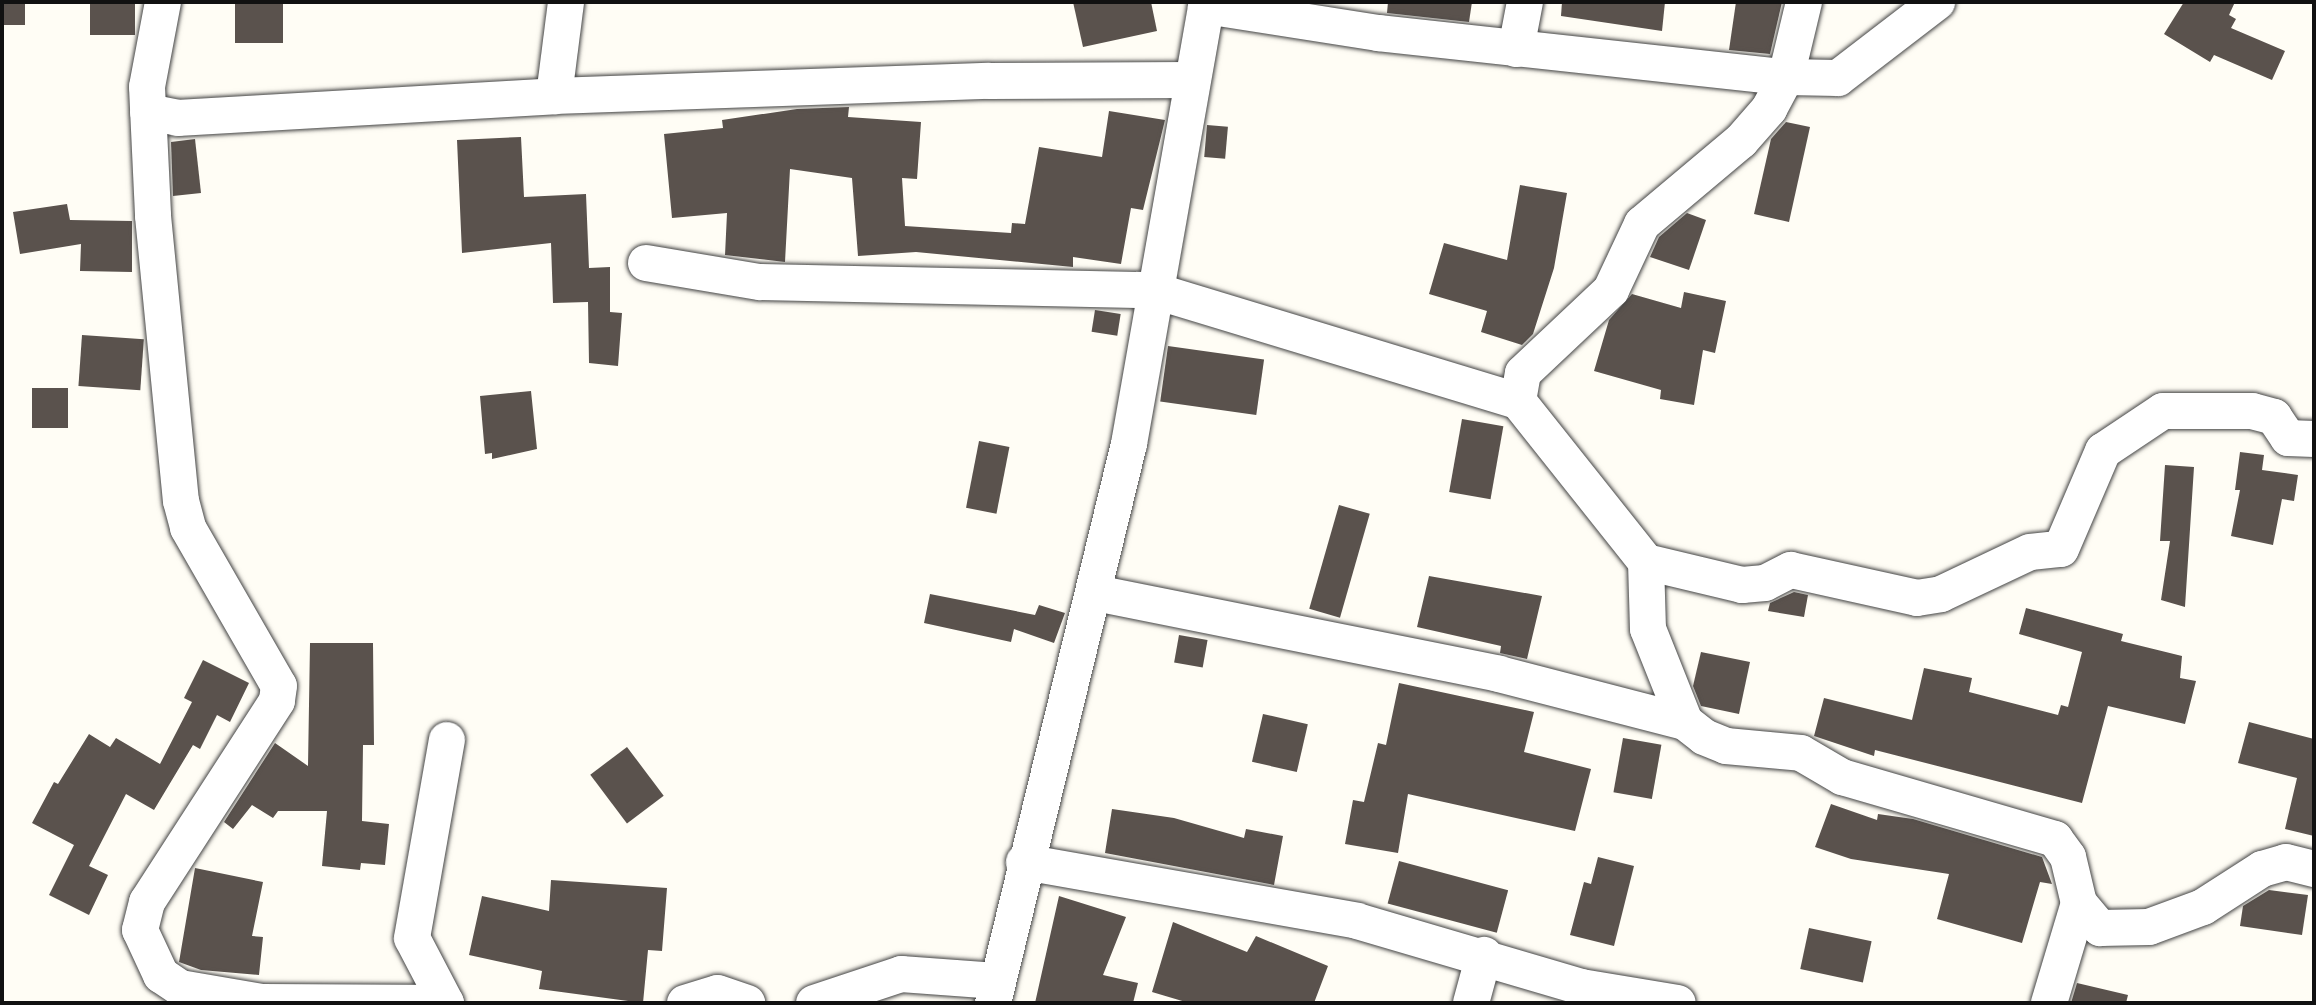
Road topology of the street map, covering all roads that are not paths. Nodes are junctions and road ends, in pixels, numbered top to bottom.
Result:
1 (163, 2) edge
2 (566, 2) edge
3 (1525, 2) edge
4 (1804, 2) edge
5 (1937, 2) edge
6 (1206, 4) edge
7 (1516, 49) junction
8 (1786, 77) junction
9 (1191, 80) junction
10 (554, 96) junction
11 (148, 112) junction
12 (646, 263) dead end
13 (1152, 290) junction
14 (1518, 401) junction
15 (2314, 439) edge
16 (1646, 562) junction
17 (1095, 593) junction
18 (1685, 722) junction
19 (447, 740) dead end
20 (1024, 862) junction
21 (2314, 869) edge
22 (2079, 903) junction
23 (1484, 955) junction
24 (995, 992) edge
25 (307, 1001) edge
26 (263, 1003) edge
27 (446, 1003) edge
28 (685, 1003) edge
29 (747, 1003) edge
30 (814, 1003) edge
31 (1471, 1003) edge
32 (1678, 1003) edge
33 (2049, 1003) edge

1 - 11 street
2 - 10 street
3 - 7 street
4 - 8 street
5 - 8 street
6 - 7 street
6 - 9 street
7 - 8 street
8 - 14 street
9 - 10 street
9 - 13 street
10 - 11 street
11 - 26 street
12 - 13 street
13 - 14 street
13 - 17 street
14 - 16 street
15 - 16 street
16 - 18 street
17 - 18 street
17 - 20 street
18 - 22 street
19 - 27 street
20 - 23 street
20 - 24 street
21 - 22 street
22 - 33 street
23 - 31 street
23 - 32 street
24 - 30 street
25 - 26 street
25 - 27 street
28 - 29 street

